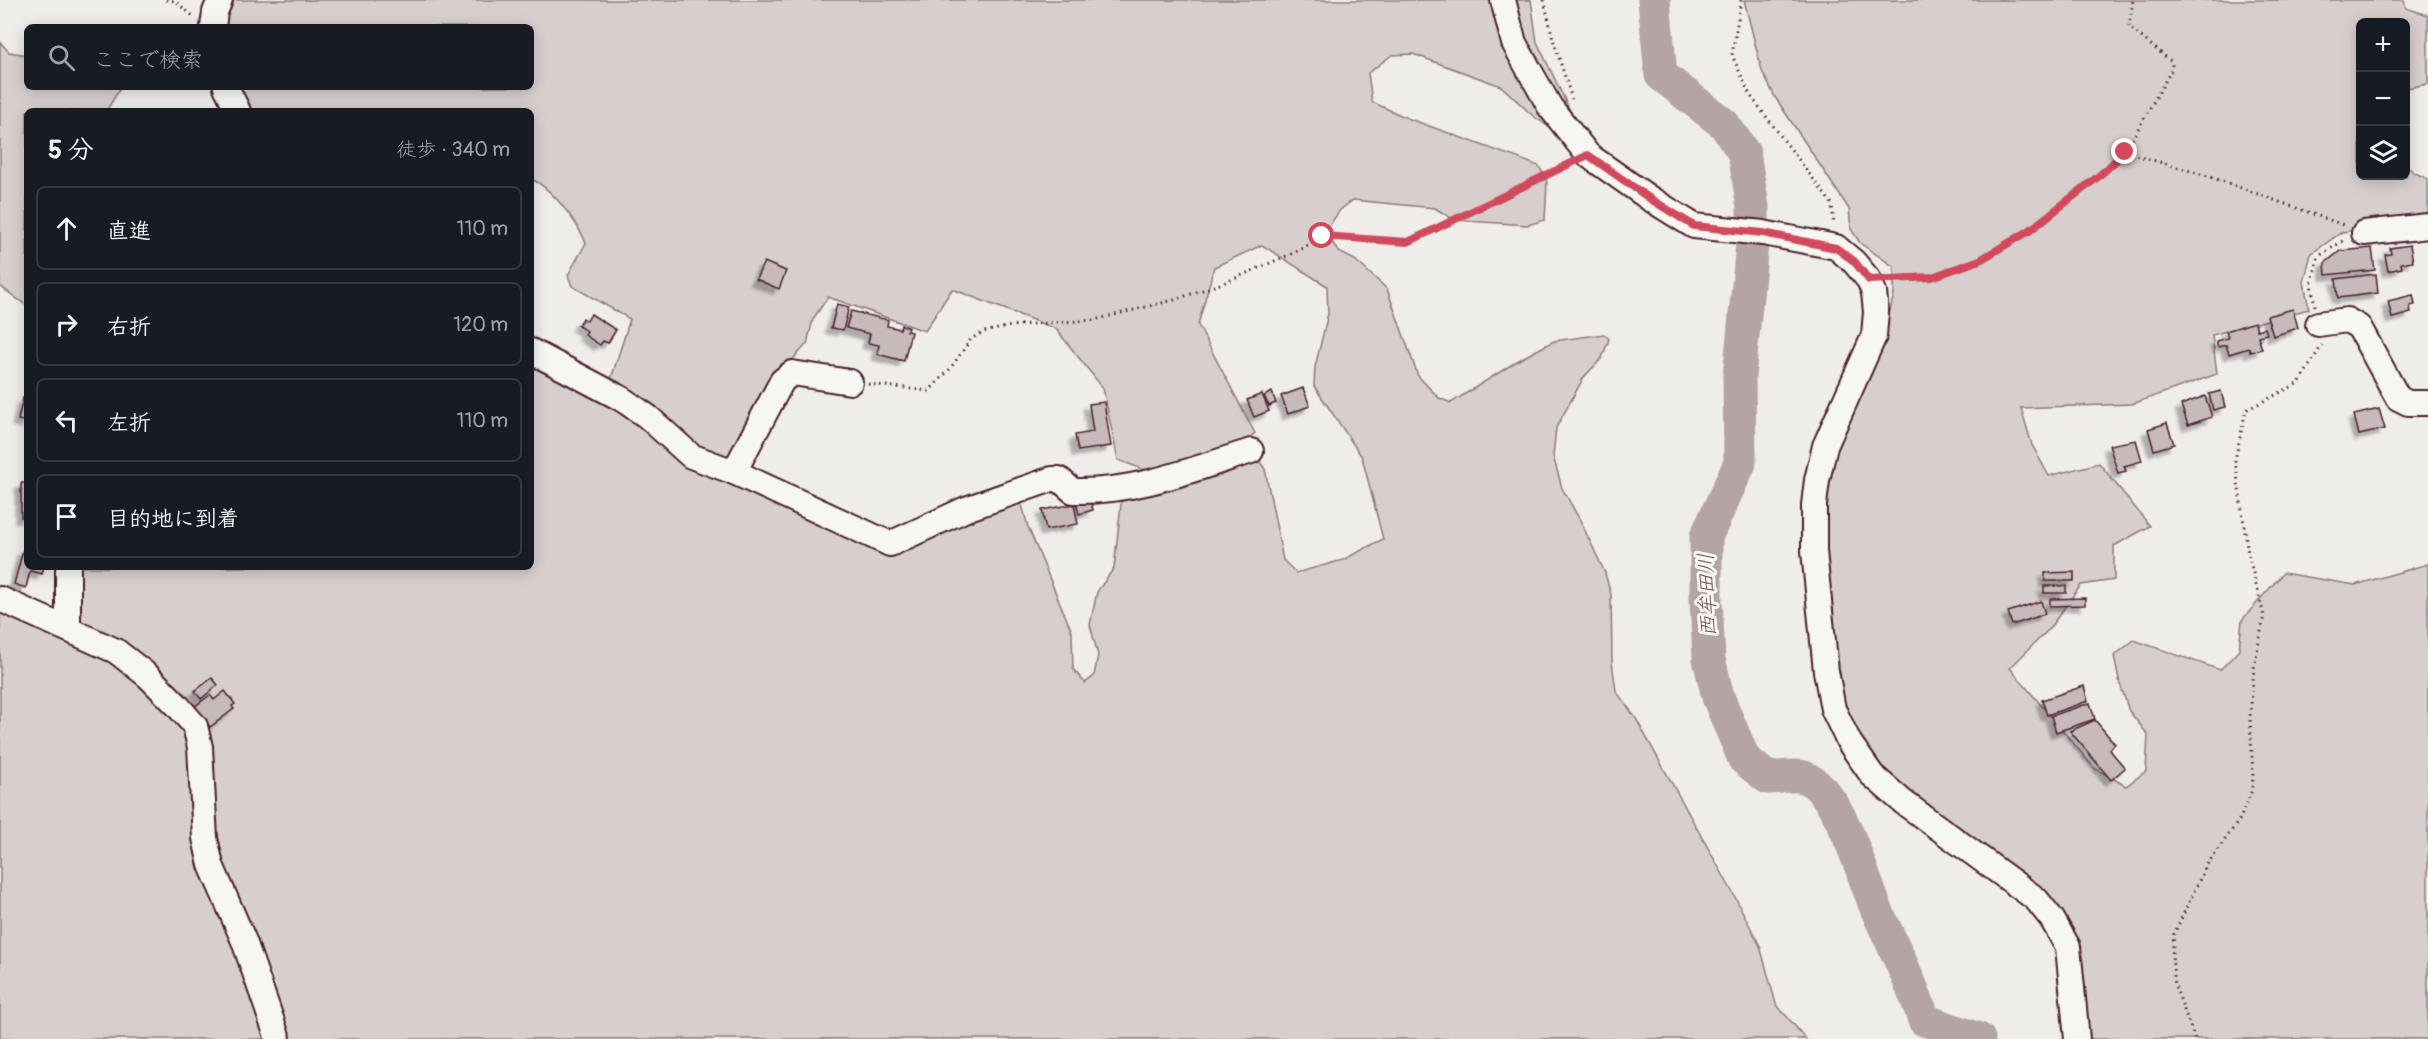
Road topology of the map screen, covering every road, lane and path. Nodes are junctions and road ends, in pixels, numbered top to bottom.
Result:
1 (166, 0) edge
2 (220, 0) edge
3 (1503, 0) edge
4 (1544, 0) edge
5 (1741, 0) edge
6 (2133, 0) edge
7 (205, 24) edge
8 (228, 90) edge
9 (1572, 101) dead end
10 (236, 108) edge
11 (2125, 152) junction
12 (1588, 155) junction
13 (2428, 226) edge
14 (2364, 233) junction
15 (1836, 248) junction
16 (1869, 280) junction
17 (2318, 324) junction
18 (534, 353) edge
19 (850, 382) joint
20 (2428, 403) edge
21 (1251, 451) dead end
22 (734, 472) junction
23 (68, 570) edge
24 (0, 599) edge
25 (68, 628) junction
26 (278, 1039) edge
27 (2077, 1039) edge
28 (2194, 1039) edge

1 - 7 path
2 - 7 street
3 - 12 street
4 - 9 path
5 - 15 path
6 - 11 path
8 - 10 street
11 - 14 path
11 - 16 path
12 - 15 street
12 - 19 path
13 - 14 street
14 - 17 path
15 - 16 street
16 - 27 street
17 - 20 street
17 - 28 path
18 - 22 street
19 - 22 street
21 - 22 street
23 - 25 street
24 - 25 street
25 - 26 street

